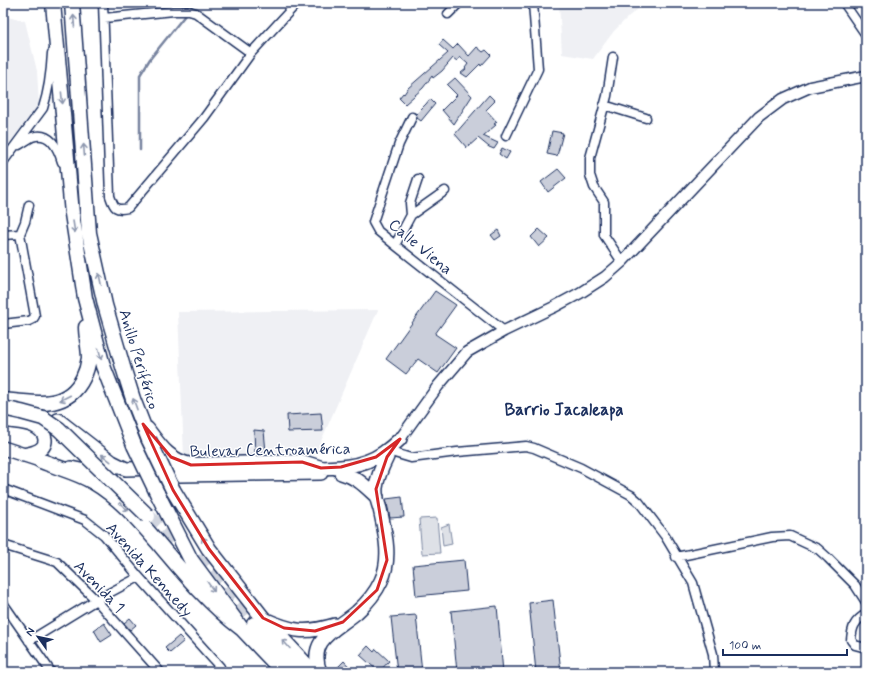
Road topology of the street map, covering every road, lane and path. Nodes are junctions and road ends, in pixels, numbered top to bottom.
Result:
1 (53, 3) edge
2 (72, 3) edge
3 (103, 3) edge
4 (297, 3) edge
5 (459, 3) edge
6 (533, 3) edge
7 (844, 3) edge
8 (448, 14) dead end
9 (104, 18) junction
10 (55, 26) junction
11 (866, 35) edge
12 (251, 53) junction
13 (613, 57) dead end
14 (866, 76) edge
15 (604, 105) junction
16 (412, 116) dead end
17 (646, 118) dead end
18 (506, 136) dead end
19 (15, 148) junction
20 (3, 162) edge
21 (418, 179) dead end
22 (69, 184) junction
23 (445, 191) dead end
24 (29, 205) dead end
25 (411, 214) junction
26 (20, 234) junction
27 (3, 235) edge
28 (395, 246) junction
29 (622, 262) junction
30 (85, 298) junction
31 (3, 324) edge
32 (504, 331) junction
33 (3, 400) edge
34 (3, 408) edge
35 (3, 420) edge
36 (143, 424) junction
37 (400, 439) junction
38 (3, 448) edge
39 (23, 454) junction
40 (389, 454) junction
41 (42, 461) junction
42 (321, 468) junction
43 (341, 473) junction
44 (3, 489) edge
45 (376, 497) junction
46 (148, 516) tunnel mouth
47 (3, 545) edge
48 (676, 557) junction
49 (139, 576) junction
50 (96, 600) junction
51 (866, 602) edge
52 (3, 603) edge
53 (866, 614) edge
54 (343, 622) junction
55 (253, 624) junction
56 (29, 641) junction
57 (866, 648) edge
58 (220, 667) dead end
59 (52, 672) edge
60 (160, 672) edge
61 (283, 672) edge
62 (297, 672) edge
63 (313, 672) edge
64 (320, 672) edge
65 (714, 672) edge

1 - 10 highway, Anillo Periférico
36 -> 2 highway, Anillo Periférico
3 - 9 street
4 - 12 street
5 - 8 street
6 - 18 street
7 - 11 street
9 - 12 street
9 - 12 street
10 - 19 street
10 -> 22 highway, Anillo Periférico
13 - 15 street
14 - 29 street
15 - 17 street
15 - 29 street
16 - 28 street, Calle Viena
19 - 20 street
19 - 22 street
21 - 25 street
22 -> 30 highway, Anillo Periférico
23 - 25 street
24 - 26 street
25 - 28 street
26 - 27 street
26 - 31 street
28 - 32 street, Calle Viena
29 - 32 street
30 -> 33 highway
30 -> 55 highway, Anillo Periférico, bridge
32 - 37 street
42 -> 33 main road, Bulevar Centroamérica
34 - 46 highway, bridge
35 - 39 main road
36 - 42 highway
55 -> 36 highway, Anillo Periférico, bridge
37 - 40 main road, Bulevar Centroamérica
37 - 42 main road, Bulevar Centroamérica
38 - 39 main road, Bulevar Centroamérica
39 - 41 main road, Bulevar Centroamérica
40 - 43 main road, Bulevar Centroamérica
40 - 45 main road
40 - 48 street
41 - 43 main road, Bulevar Centroamérica
41 -> 55 highway
43 - 45 main road
44 - 49 street, Avenida Kennedy
45 - 54 main road
47 - 50 street, Avenida 1
48 - 51 street
48 - 65 street
49 - 50 street
49 - 58 street, Avenida Kennedy
50 - 56 street
50 - 60 street, Avenida 1
52 - 56 street
53 - 57 street
54 - 55 main road
54 - 64 main road
55 - 61 highway, Anillo Periférico
55 - 62 highway
63 -> 55 highway, Anillo Periférico
56 - 59 street

